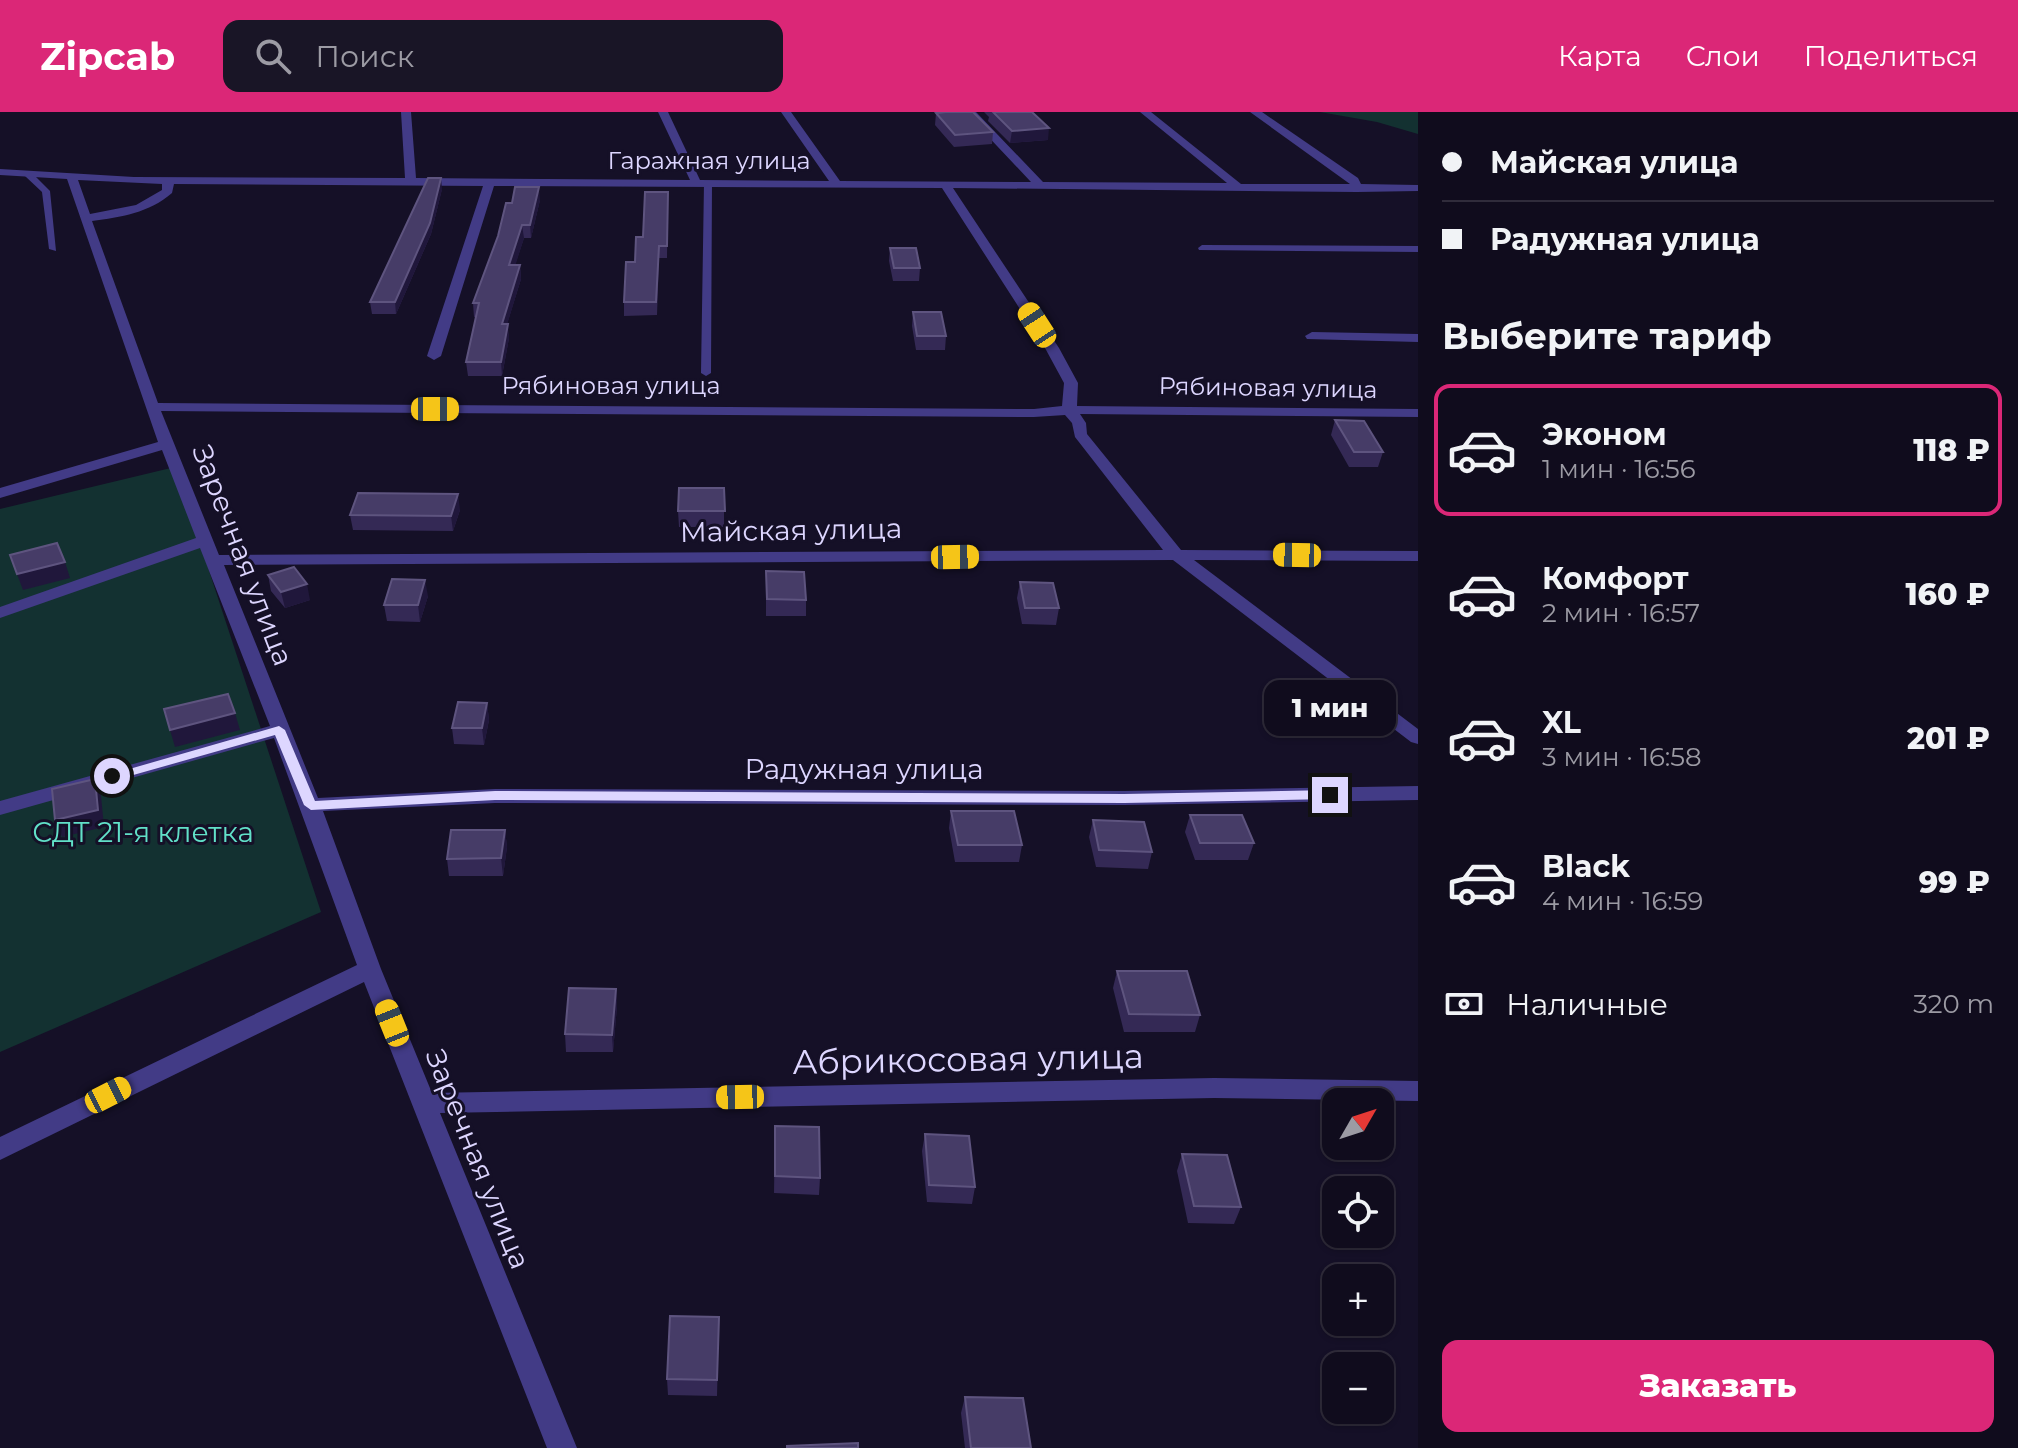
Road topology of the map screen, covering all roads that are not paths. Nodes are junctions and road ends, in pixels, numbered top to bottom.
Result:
1 (406, 112) edge
2 (663, 112) edge
3 (786, 112) edge
4 (970, 112) edge
5 (1145, 112) edge
6 (1255, 112) edge
7 (0, 172) edge
8 (28, 174) junction
9 (72, 179) junction
10 (695, 179) dead end
11 (168, 180) junction
12 (411, 182) junction
13 (490, 182) junction
14 (708, 183) junction
15 (836, 183) junction
16 (944, 183) junction
17 (1039, 184) junction
18 (1237, 186) junction
19 (1418, 188) edge
20 (1357, 189) junction
21 (86, 218) junction
22 (1202, 248) dead end
23 (53, 249) dead end
24 (1418, 249) edge
25 (1312, 336) dead end
26 (1418, 338) edge
27 (434, 356) dead end
28 (706, 373) dead end
29 (152, 407) junction
30 (1069, 410) junction
31 (1418, 413) edge
32 (167, 444) junction
33 (0, 493) edge
34 (208, 550) junction
35 (1175, 554) junction
36 (1418, 556) edge
37 (0, 613) edge
38 (279, 730) junction
39 (1418, 738) edge
40 (1418, 793) edge
41 (311, 805) junction
42 (0, 808) edge
43 (370, 969) junction
44 (1418, 1091) edge
45 (424, 1103) junction
46 (0, 1149) edge
47 (562, 1448) edge

1 - 12 street
2 - 10 street
3 - 15 street
4 - 17 street
5 - 18 street
6 - 20 street
7 - 8 street, Гаражная улица
8 - 9 street, Гаражная улица
8 - 23 lane
9 - 11 street, Гаражная улица
9 - 21 street, Заречная улица
11 - 12 street, Гаражная улица
11 - 21 street
12 - 13 street, Гаражная улица
13 - 14 street, Гаражная улица
13 - 27 street
14 - 15 street, Гаражная улица
14 - 28 lane
15 - 16 street, Гаражная улица
16 - 17 street, Гаражная улица
16 - 30 street
17 - 18 street, Гаражная улица
18 - 20 street, Гаражная улица
19 - 20 street, Гаражная улица
21 - 29 street, Заречная улица
22 - 24 lane
25 - 26 street
29 - 30 street, Рябиновая улица
29 - 32 street, Заречная улица
30 - 31 street, Рябиновая улица
30 - 35 street
32 - 33 street
32 - 34 street, Заречная улица
34 - 35 street, Майская улица
34 - 37 street, Майская улица
34 - 38 street, Заречная улица
35 - 36 street, Майская улица
35 - 39 street
38 - 41 street, Заречная улица
38 - 42 street
40 - 41 street, Радужная улица
41 - 43 street, Заречная улица
43 - 45 street, Заречная улица
43 - 46 street
44 - 45 street, Абрикосовая улица
45 - 47 street, Заречная улица

